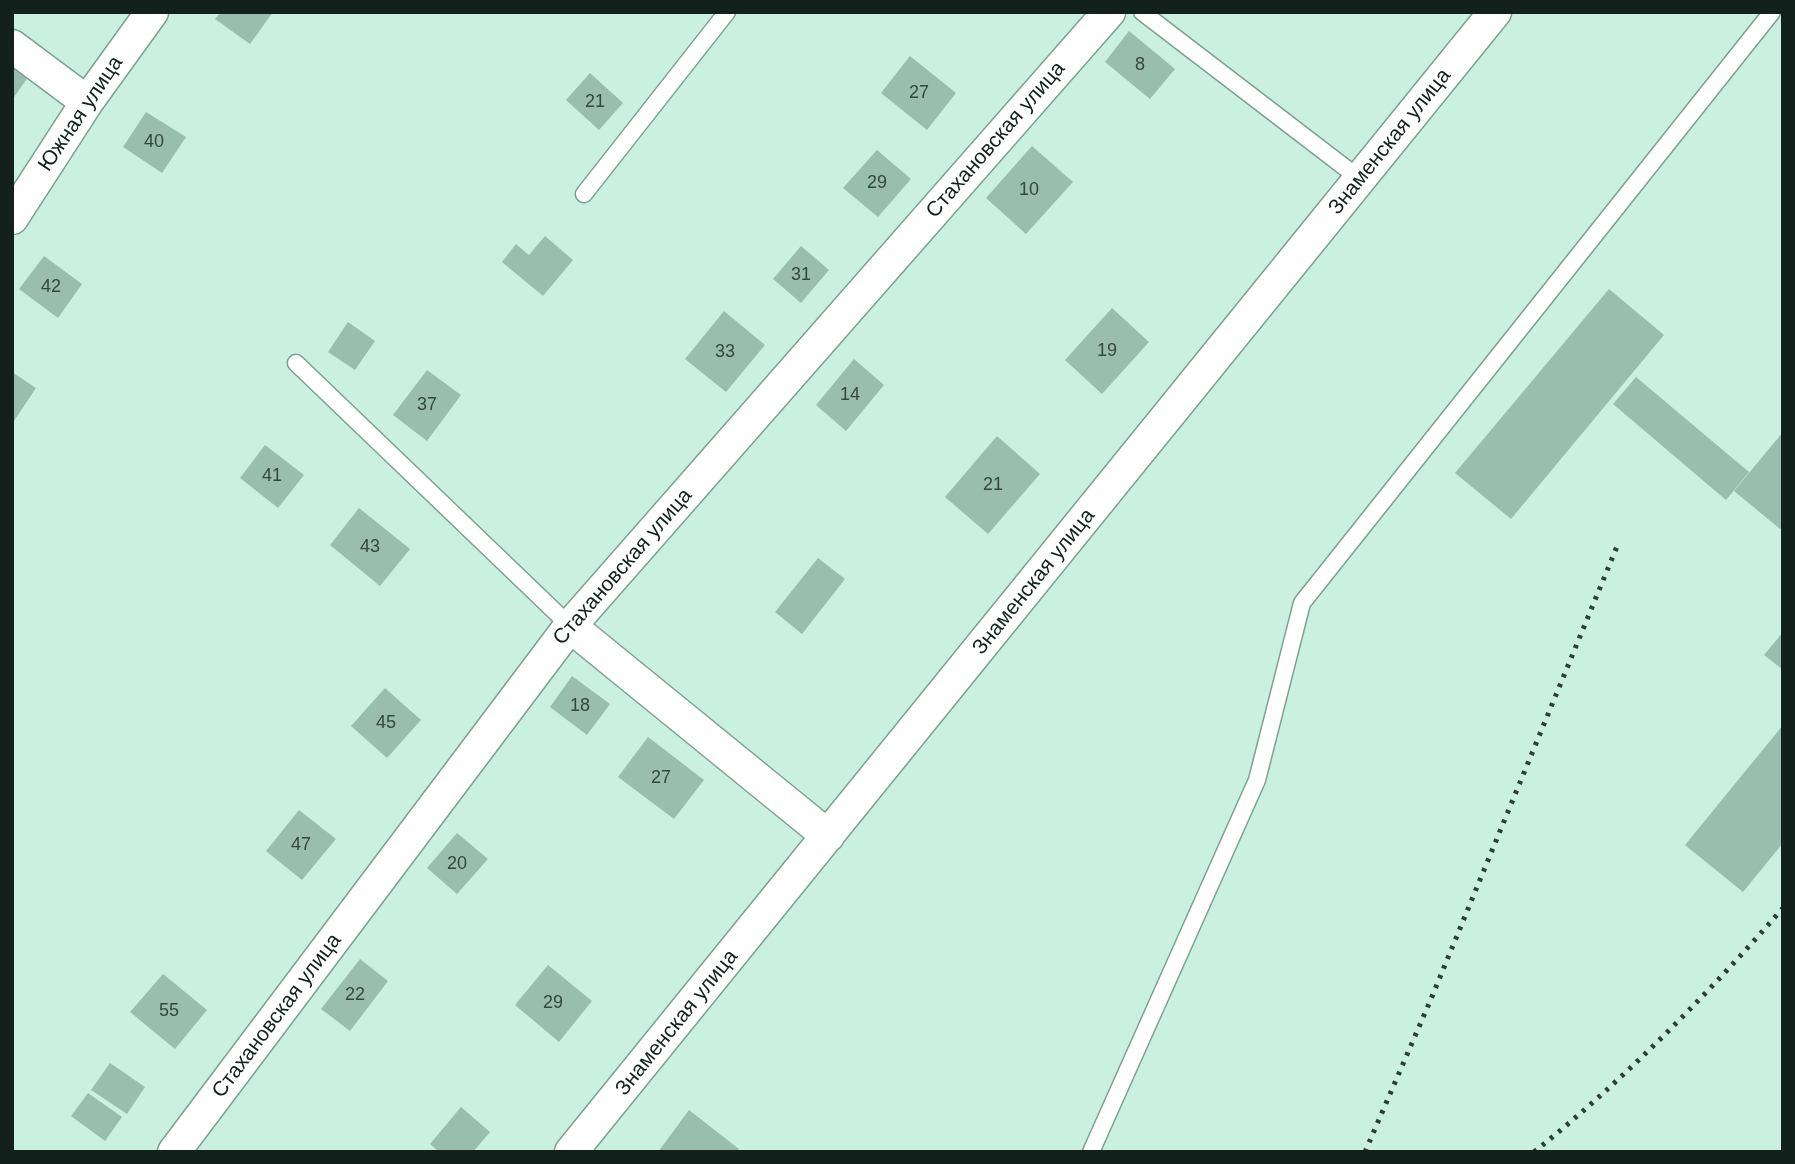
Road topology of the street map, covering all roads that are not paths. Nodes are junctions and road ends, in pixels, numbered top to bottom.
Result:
1 (152, 12) edge
2 (727, 12) edge
3 (1109, 12) edge
4 (1142, 12) edge
5 (1495, 12) edge
6 (1772, 12) edge
7 (12, 46) edge
8 (87, 102) junction
9 (1360, 179) junction
10 (584, 194) dead end
11 (12, 218) edge
12 (296, 363) dead end
13 (570, 626) junction
14 (828, 836) junction
15 (174, 1152) edge
16 (571, 1152) edge
17 (1091, 1152) edge

1 - 8 street, Южная улица
2 - 10 lane
3 - 13 street, Стахановская улица
4 - 9 lane
5 - 9 street, Знаменская улица
6 - 17 lane
7 - 8 street
8 - 11 street, Южная улица
9 - 14 street, Знаменская улица
12 - 13 lane
13 - 14 street
13 - 15 street, Стахановская улица
14 - 16 street, Знаменская улица

